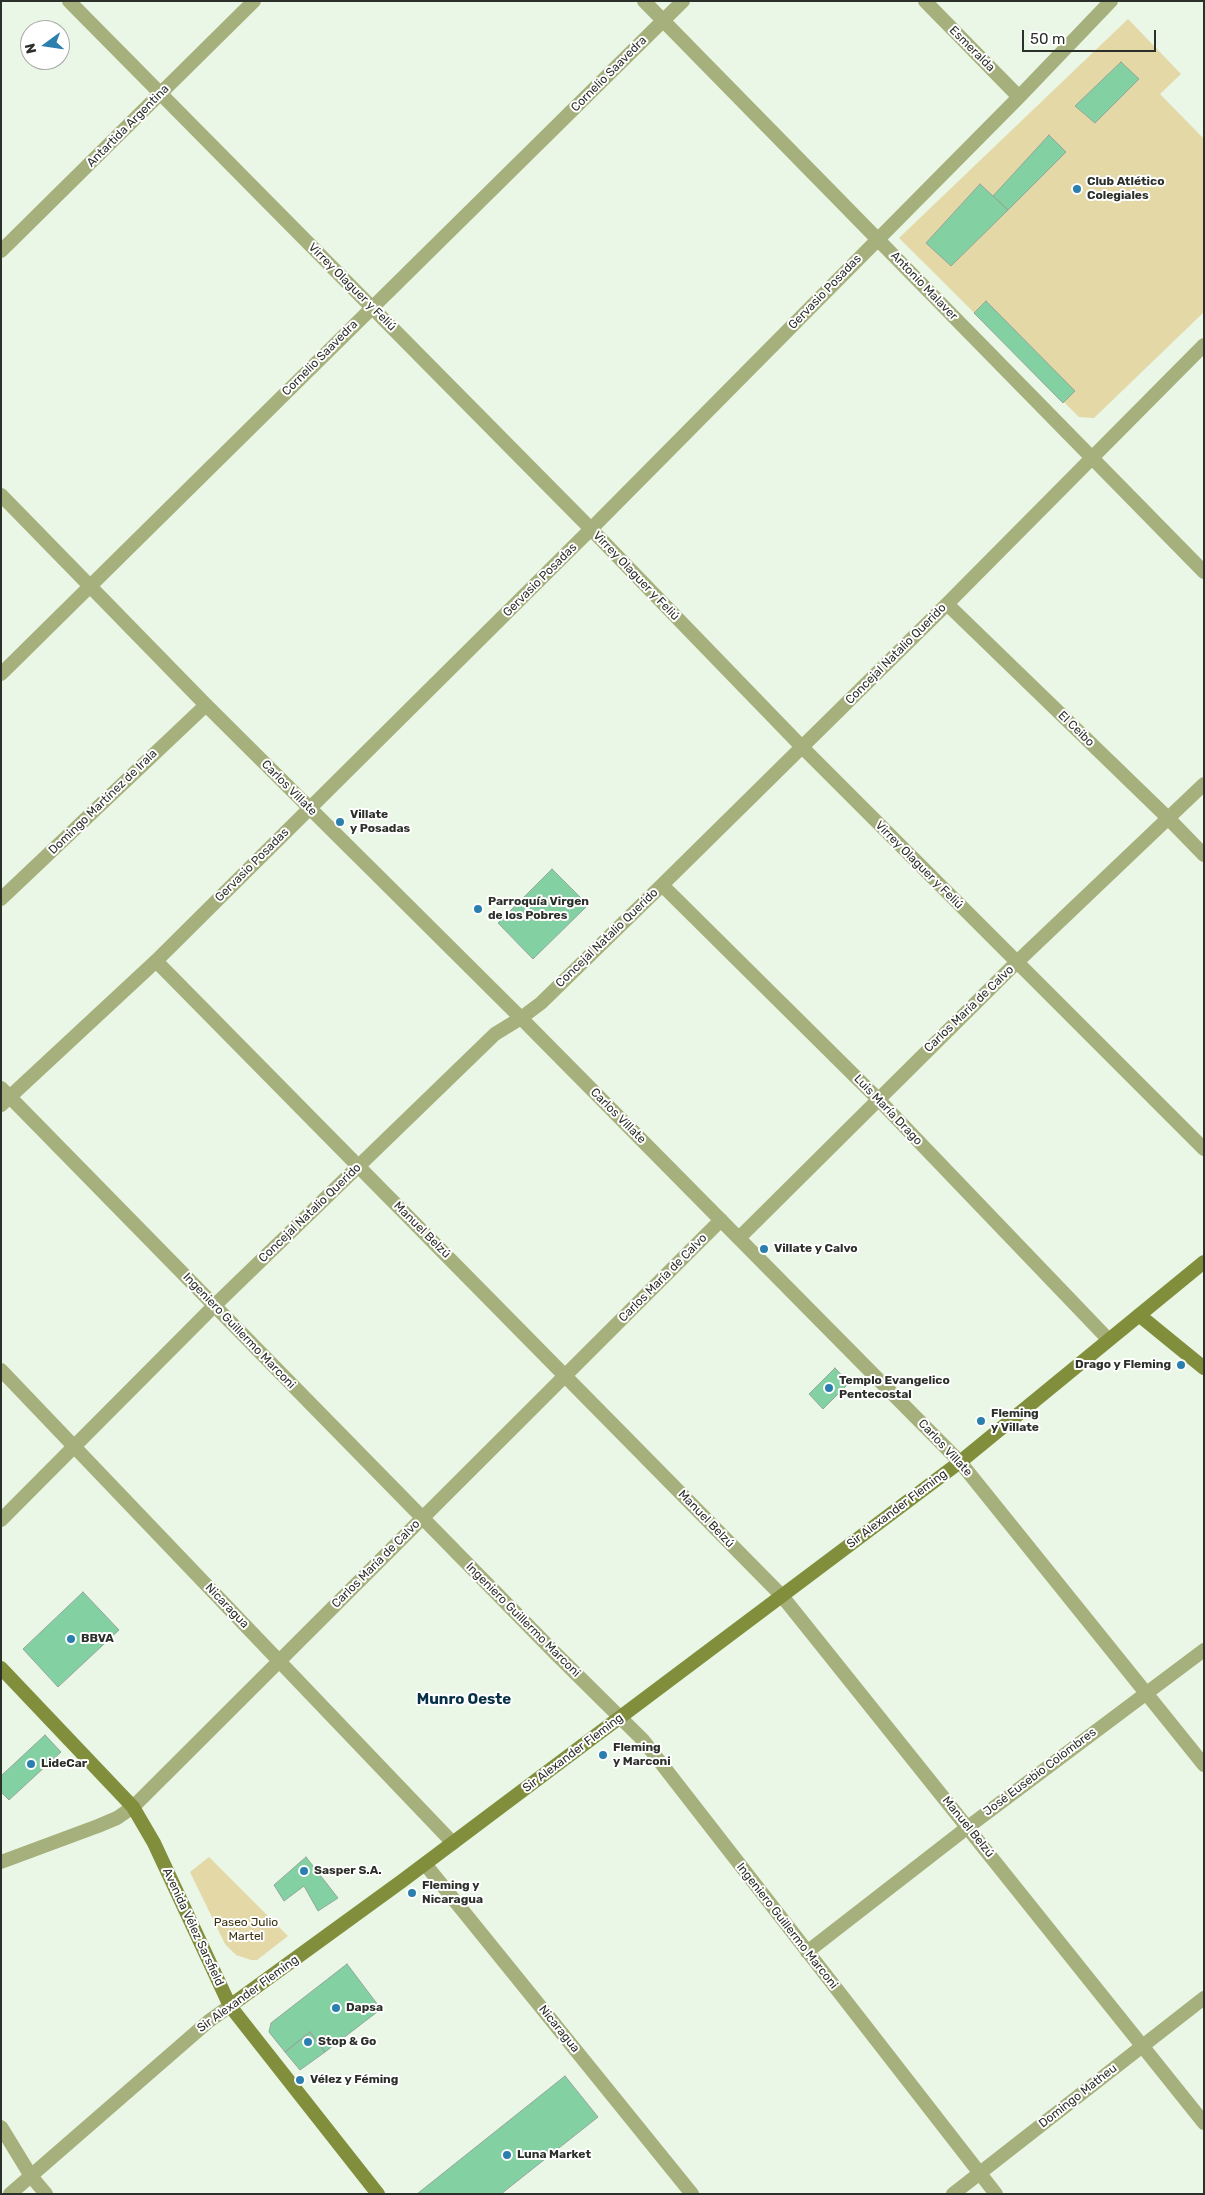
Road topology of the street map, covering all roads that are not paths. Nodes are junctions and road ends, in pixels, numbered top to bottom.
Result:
1 (69, 1) edge
2 (254, 1) edge
3 (644, 1) edge
4 (683, 1) edge
5 (925, 1) edge
6 (1111, 1) edge
7 (663, 21) junction
8 (160, 94) junction
9 (1019, 97) junction
10 (877, 238) junction
11 (1, 251) edge
12 (372, 307) junction
13 (1204, 345) edge
14 (1092, 457) junction
15 (1, 495) edge
16 (591, 529) junction
17 (1204, 572) edge
18 (91, 586) junction
19 (947, 604) junction
20 (1, 674) edge
21 (206, 705) junction
22 (802, 748) junction
23 (1204, 784) edge
24 (309, 808) junction
25 (1168, 818) junction
26 (1204, 855) edge
27 (662, 885) junction
28 (1, 899) edge
29 (156, 961) junction
30 (1017, 962) junction
31 (521, 1018) junction
32 (4, 1097) edge
33 (878, 1098) junction
34 (1204, 1149) edge
35 (359, 1166) junction
36 (721, 1220) junction
37 (739, 1238) junction
38 (1204, 1262) edge
39 (214, 1306) junction
40 (1139, 1314) junction
41 (1108, 1339) junction
42 (1204, 1368) edge
43 (1, 1370) edge
44 (566, 1376) junction
45 (75, 1447) junction
46 (960, 1462) junction
47 (422, 1518) junction
48 (1, 1520) edge
49 (782, 1596) junction
50 (1204, 1650) edge
51 (280, 1661) junction
52 (1, 1668) edge
53 (1146, 1693) junction
54 (619, 1718) junction
55 (1204, 1766) edge
56 (133, 1806) junction
57 (968, 1827) junction
58 (453, 1843) junction
59 (1, 1862) edge
60 (425, 1864) junction
61 (807, 1952) junction
62 (1204, 1998) edge
63 (230, 2006) junction
64 (1143, 2045) junction
65 (1204, 2123) edge
66 (1, 2127) edge
67 (980, 2173) junction
68 (31, 2176) junction
69 (10, 2194) edge
70 (46, 2194) edge
71 (378, 2194) edge
72 (692, 2194) edge
73 (953, 2194) edge
74 (996, 2194) edge

1 - 8 street, Virrey Olaguer y Feliú
2 - 8 street, Antartida Argentina
3 - 7 street, Antonio Malaver
4 - 7 street, Cornelio Saavedra
5 - 9 street, Esmeralda
6 - 9 street, Gervasio Posadas
7 - 10 street, Antonio Malaver
7 - 12 street, Cornelio Saavedra
8 - 11 street, Antartida Argentina
8 - 12 street, Virrey Olaguer y Feliú
9 - 10 street, Gervasio Posadas
10 - 14 street, Antonio Malaver
10 - 16 street, Gervasio Posadas
12 - 16 street, Virrey Olaguer y Feliú
12 - 18 street, Cornelio Saavedra
13 - 14 street, Concejal Natalio Querido
14 - 17 street, Antonio Malaver
14 - 19 street, Concejal Natalio Querido
15 - 18 street, Carlos Villate
16 - 22 street, Virrey Olaguer y Feliú
16 - 24 street, Gervasio Posadas
18 - 20 street, Cornelio Saavedra
18 - 21 street, Carlos Villate
19 - 22 street, Concejal Natalio Querido
19 - 25 street, El Ceibo
21 - 24 street, Carlos Villate
21 - 28 street, Domingo Martínez de Irala
22 - 27 street, Concejal Natalio Querido
22 - 30 street, Virrey Olaguer y Feliú
23 - 25 street, Carlos María de Calvo
24 - 29 street, Gervasio Posadas
24 - 31 street, Carlos Villate
25 - 26 street, El Ceibo
25 - 30 street, Carlos María de Calvo
27 - 31 street, Concejal Natalio Querido
27 - 33 street, Luis María Drago
29 - 32 street, Gervasio Posadas
29 - 35 street, Manuel Belzú
30 - 33 street, Carlos María de Calvo
30 - 34 street, Virrey Olaguer y Feliú
31 - 35 street, Concejal Natalio Querido
31 - 36 street, Carlos Villate
32 - 39 street, Ingeniero Guillermo Marconi
33 - 37 street, Carlos María de Calvo
33 - 41 street, Luis María Drago
35 - 39 street, Concejal Natalio Querido
35 - 44 street, Manuel Belzú
36 - 37 street, Carlos Villate
36 - 44 street, Carlos María de Calvo
37 - 46 street, Carlos Villate
38 - 40 main road, Sir Alexander Fleming
39 - 45 street, Concejal Natalio Querido
39 - 47 street, Ingeniero Guillermo Marconi
40 - 41 main road, Sir Alexander Fleming
40 - 42 main road
41 - 46 main road, Sir Alexander Fleming
43 - 45 street, Nicaragua
44 - 47 street, Carlos María de Calvo
44 - 49 street, Manuel Belzú
45 - 48 street, Concejal Natalio Querido
45 - 51 street, Nicaragua
46 - 49 main road, Sir Alexander Fleming
46 - 53 street, Carlos Villate
47 - 51 street, Carlos María de Calvo
47 - 54 street, Ingeniero Guillermo Marconi
49 - 54 main road, Sir Alexander Fleming
49 - 57 street, Manuel Belzú
50 - 53 street, José Eusebio Colombres
51 - 56 street, Carlos María de Calvo
51 - 58 street, Nicaragua
52 - 56 main road, Avenida Vélez Sarsfield
53 - 55 street, Carlos Villate
53 - 57 street, José Eusebio Colombres
54 - 58 main road, Sir Alexander Fleming
54 - 61 street, Ingeniero Guillermo Marconi
56 - 59 street, Carlos María de Calvo
56 - 63 main road, Avenida Vélez Sarsfield
57 - 61 street, José Eusebio Colombres
57 - 64 street, Manuel Belzú
58 - 60 main road, Sir Alexander Fleming
60 - 63 main road, Sir Alexander Fleming
60 - 72 street, Nicaragua
61 - 67 street, Ingeniero Guillermo Marconi
62 - 64 street, Domingo Matheu
63 - 68 street, Sir Alexander Fleming
63 - 71 main road, Avenida Vélez Sarsfield
64 - 65 street, Manuel Belzú
64 - 67 street, Domingo Matheu
66 - 68 street
67 - 73 street, Domingo Matheu
67 - 74 street, Ingeniero Guillermo Marconi
68 - 69 street, Sir Alexander Fleming
68 - 70 street

